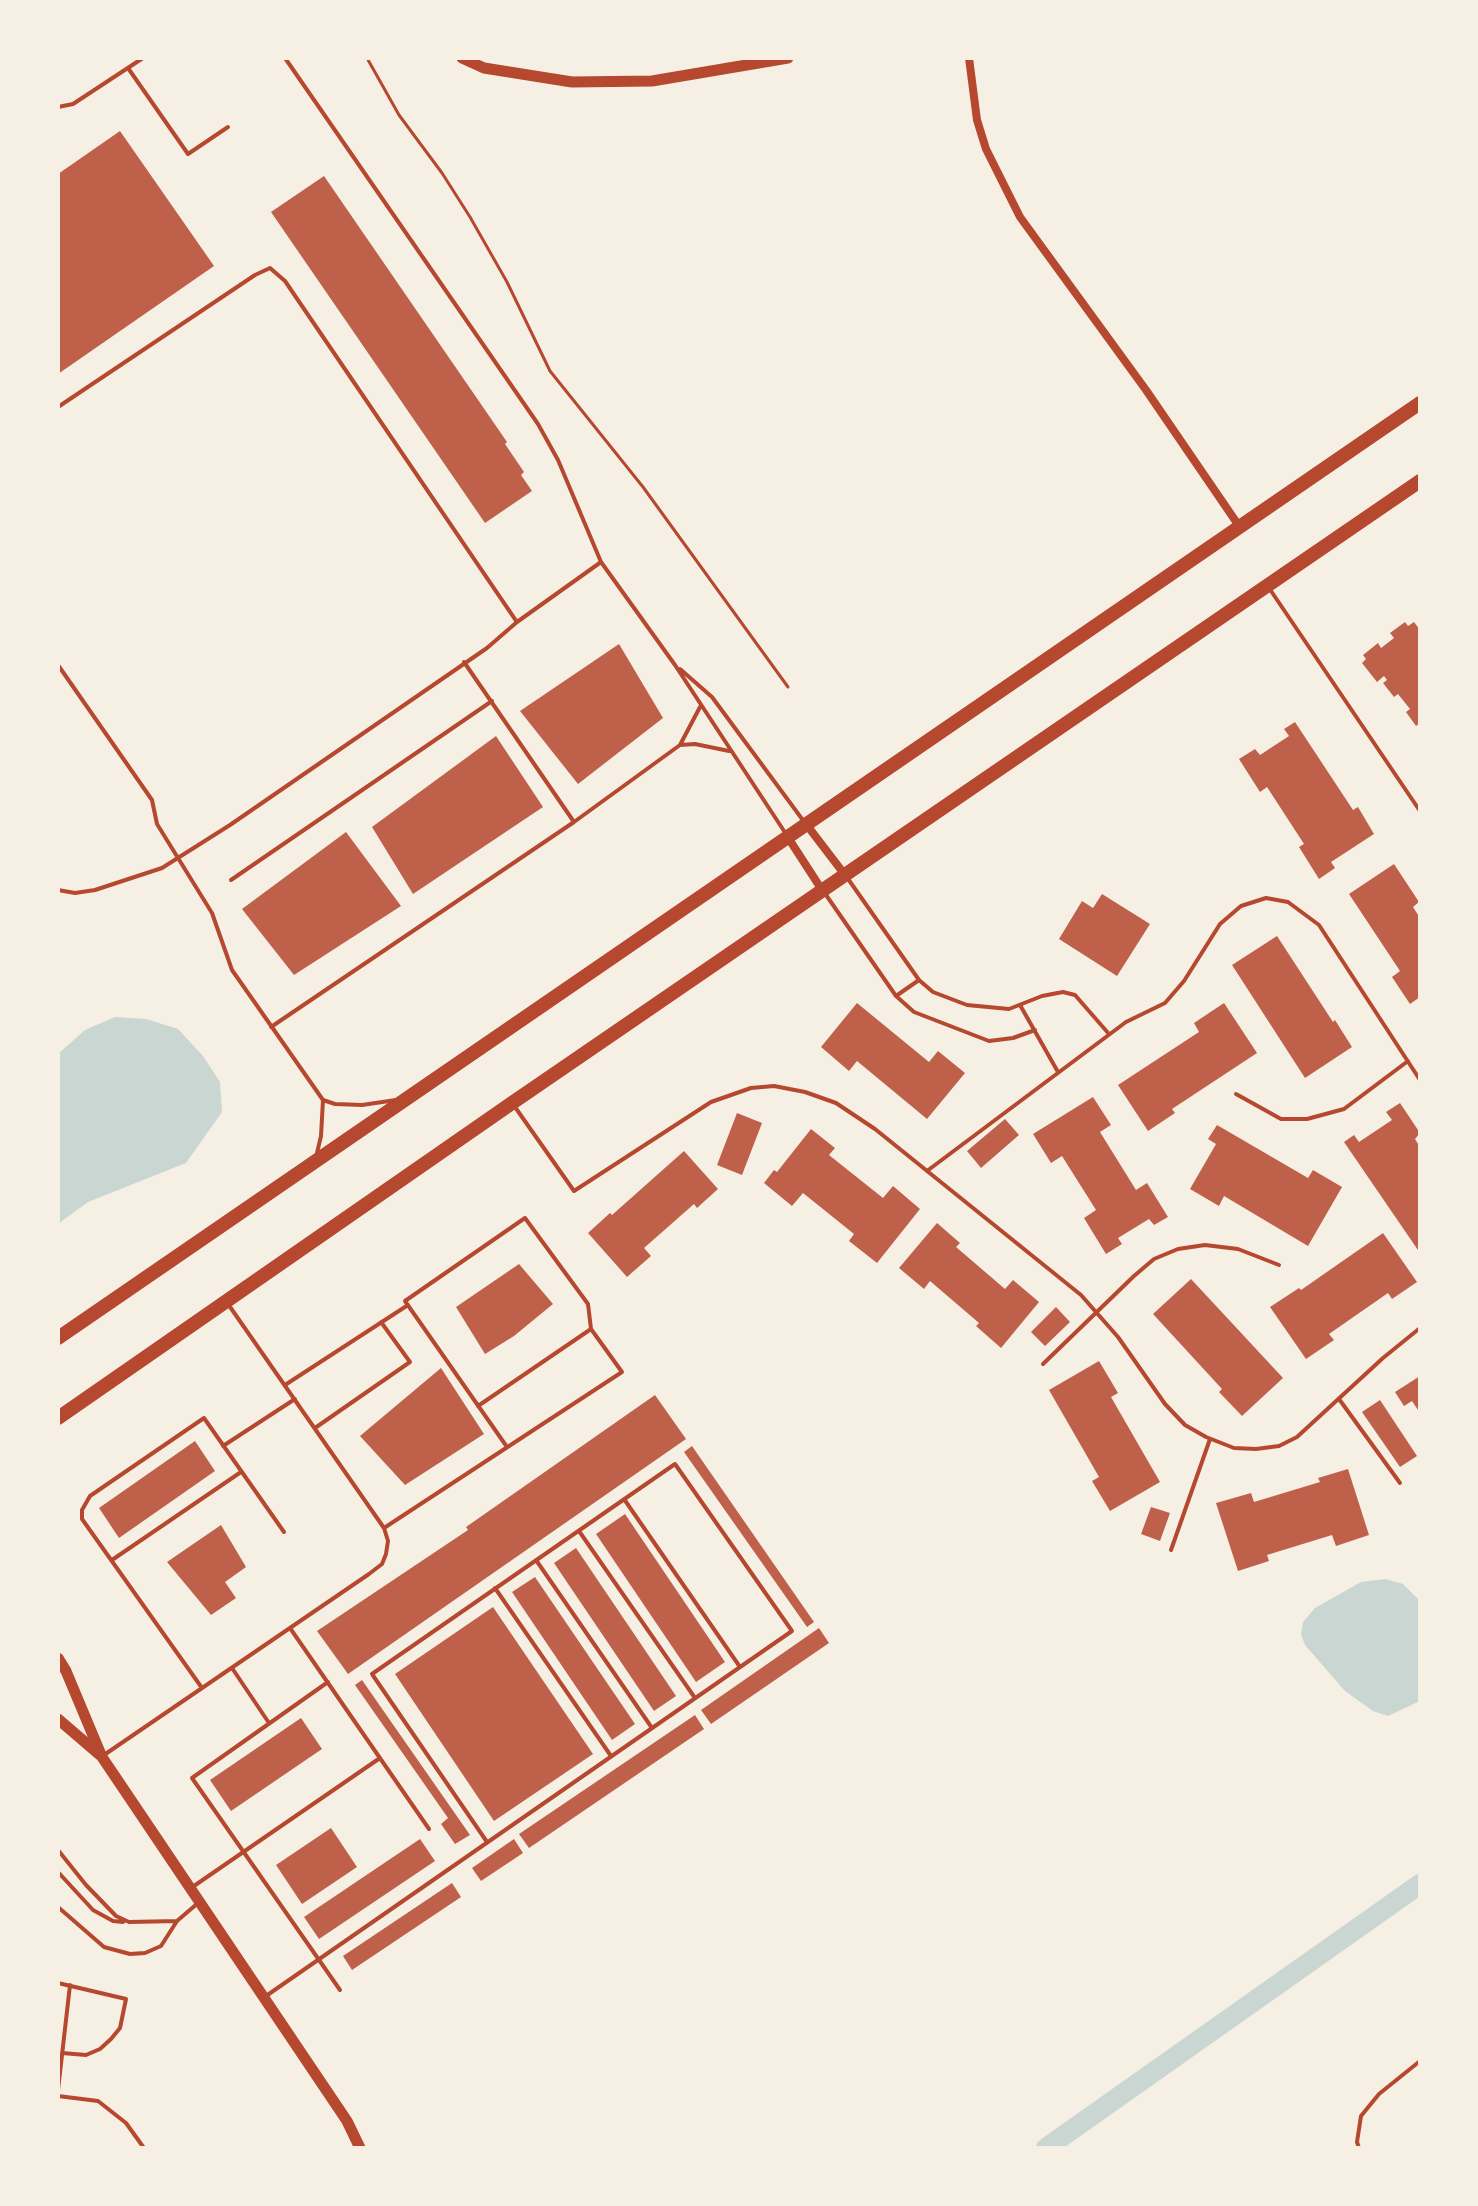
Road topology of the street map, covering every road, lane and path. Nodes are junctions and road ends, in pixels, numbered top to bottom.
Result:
1 (143, 58) edge
2 (285, 58) edge
3 (367, 58) edge
4 (462, 58) edge
5 (788, 58) edge
6 (969, 58) edge
7 (128, 68) junction
8 (58, 107) edge
9 (228, 127) dead end
10 (1420, 403) edge
11 (58, 407) edge
12 (1420, 481) edge
13 (1239, 526) junction
14 (601, 562) junction
15 (1268, 586) junction
16 (517, 622) junction
17 (464, 661) junction
18 (58, 665) edge
19 (675, 665) junction
20 (788, 687) dead end
21 (492, 701) junction
22 (700, 707) junction
23 (680, 745) junction
24 (730, 751) junction
25 (1420, 811) edge
26 (574, 822) junction
27 (806, 824) junction
28 (787, 836) junction
29 (179, 857) junction
30 (845, 875) junction
31 (231, 880) dead end
32 (58, 890) edge
33 (822, 890) junction
34 (919, 980) junction
35 (896, 996) junction
36 (1020, 1005) junction
37 (271, 1027) junction
38 (1035, 1030) junction
39 (1109, 1034) junction
40 (1408, 1061) junction
41 (1420, 1063) edge
42 (1413, 1068) junction
43 (1058, 1072) junction
44 (1420, 1080) edge
45 (1236, 1094) dead end
46 (323, 1100) junction
47 (402, 1100) junction
48 (512, 1103) junction
49 (315, 1159) junction
50 (927, 1171) junction
51 (1279, 1265) dead end
52 (226, 1301) junction
53 (408, 1305) junction
54 (1097, 1313) junction
55 (381, 1322) junction
56 (1420, 1328) edge
57 (591, 1329) junction
58 (58, 1338) edge
59 (1043, 1364) dead end
60 (285, 1385) junction
61 (295, 1399) junction
62 (1339, 1399) junction
63 (478, 1406) junction
64 (58, 1418) edge
65 (315, 1428) junction
66 (1210, 1439) junction
67 (223, 1446) junction
68 (507, 1447) junction
69 (241, 1472) junction
70 (1400, 1483) dead end
71 (624, 1499) junction
72 (384, 1528) junction
73 (579, 1531) junction
74 (284, 1532) dead end
75 (1171, 1550) dead end
76 (112, 1560) junction
77 (536, 1560) junction
78 (495, 1588) junction
79 (290, 1628) junction
80 (58, 1658) edge
81 (740, 1667) junction
82 (232, 1668) junction
83 (328, 1682) junction
84 (202, 1688) junction
85 (695, 1698) junction
86 (58, 1719) edge
87 (269, 1723) junction
88 (652, 1728) junction
89 (611, 1756) junction
90 (102, 1757) junction
91 (380, 1758) junction
92 (429, 1829) dead end
93 (487, 1842) junction
94 (58, 1850) edge
95 (244, 1852) junction
96 (58, 1872) edge
97 (191, 1888) junction
98 (199, 1901) junction
99 (58, 1907) edge
100 (177, 1921) junction
101 (129, 1922) junction
102 (319, 1959) junction
103 (58, 1983) edge
104 (70, 1985) junction
105 (340, 1990) dead end
106 (264, 1997) junction
107 (62, 2053) junction
108 (1420, 2061) edge
109 (58, 2093) edge
110 (1356, 2146) edge
111 (144, 2148) edge
112 (360, 2148) edge

1 - 7 lane
2 - 14 lane
3 - 20 path
4 - 5 street
6 - 13 street
7 - 8 lane
7 - 9 lane
10 - 13 main road
11 - 16 lane
12 - 15 main road
13 - 27 main road
14 - 16 lane
14 - 19 lane
15 - 25 lane
15 - 30 main road
16 - 17 lane
17 - 21 lane
17 - 29 lane
18 - 29 lane
19 - 22 lane
19 - 27 lane
21 - 26 lane
21 - 31 lane
22 - 23 lane
22 - 24 lane
23 - 24 lane
23 - 26 lane
24 - 28 lane
26 - 37 lane
27 - 28 main road
27 - 30 street
28 - 33 street
28 - 47 main road
29 - 32 lane
29 - 37 lane
30 - 33 main road
30 - 34 lane
33 - 35 lane
33 - 48 main road
34 - 35 lane
34 - 36 lane
35 - 38 lane
36 - 38 lane
36 - 39 lane
37 - 46 lane
38 - 43 lane
39 - 40 lane
39 - 43 lane
40 - 42 lane
40 - 45 lane
41 - 42 lane
42 - 44 lane
43 - 50 lane
46 - 47 lane
46 - 49 lane
47 - 49 main road
48 - 50 lane
48 - 52 main road
49 - 58 main road
50 - 54 lane
51 - 54 lane
52 - 60 lane
52 - 64 main road
53 - 55 lane
53 - 57 lane
53 - 63 lane
54 - 59 lane
54 - 66 lane
55 - 60 lane
55 - 65 lane
56 - 62 lane
57 - 63 lane
57 - 68 lane
60 - 61 lane
61 - 65 lane
61 - 67 lane
62 - 66 lane
62 - 70 lane
63 - 68 lane
65 - 72 lane
66 - 75 lane
67 - 69 lane
67 - 76 lane
68 - 72 lane
69 - 74 lane
69 - 76 lane
71 - 73 lane
71 - 81 lane
71 - 81 lane
72 - 79 lane
73 - 77 lane
73 - 85 lane
76 - 84 lane
77 - 78 lane
77 - 88 lane
78 - 89 lane
78 - 93 lane
79 - 82 lane
79 - 83 lane
80 - 90 street
81 - 85 lane
82 - 84 lane
82 - 87 lane
83 - 87 lane
83 - 91 lane
84 - 90 lane
85 - 88 lane
86 - 90 street
87 - 95 lane
88 - 89 lane
89 - 93 lane
90 - 97 street
91 - 92 lane
91 - 95 lane
93 - 102 lane
94 - 101 lane
95 - 97 lane
95 - 102 lane
96 - 101 lane
97 - 98 street
98 - 100 lane
98 - 106 street
99 - 100 lane
100 - 101 lane
102 - 105 lane
102 - 106 lane
103 - 104 lane
104 - 107 lane
104 - 107 lane
106 - 112 street
107 - 109 lane
108 - 110 lane
109 - 111 lane

